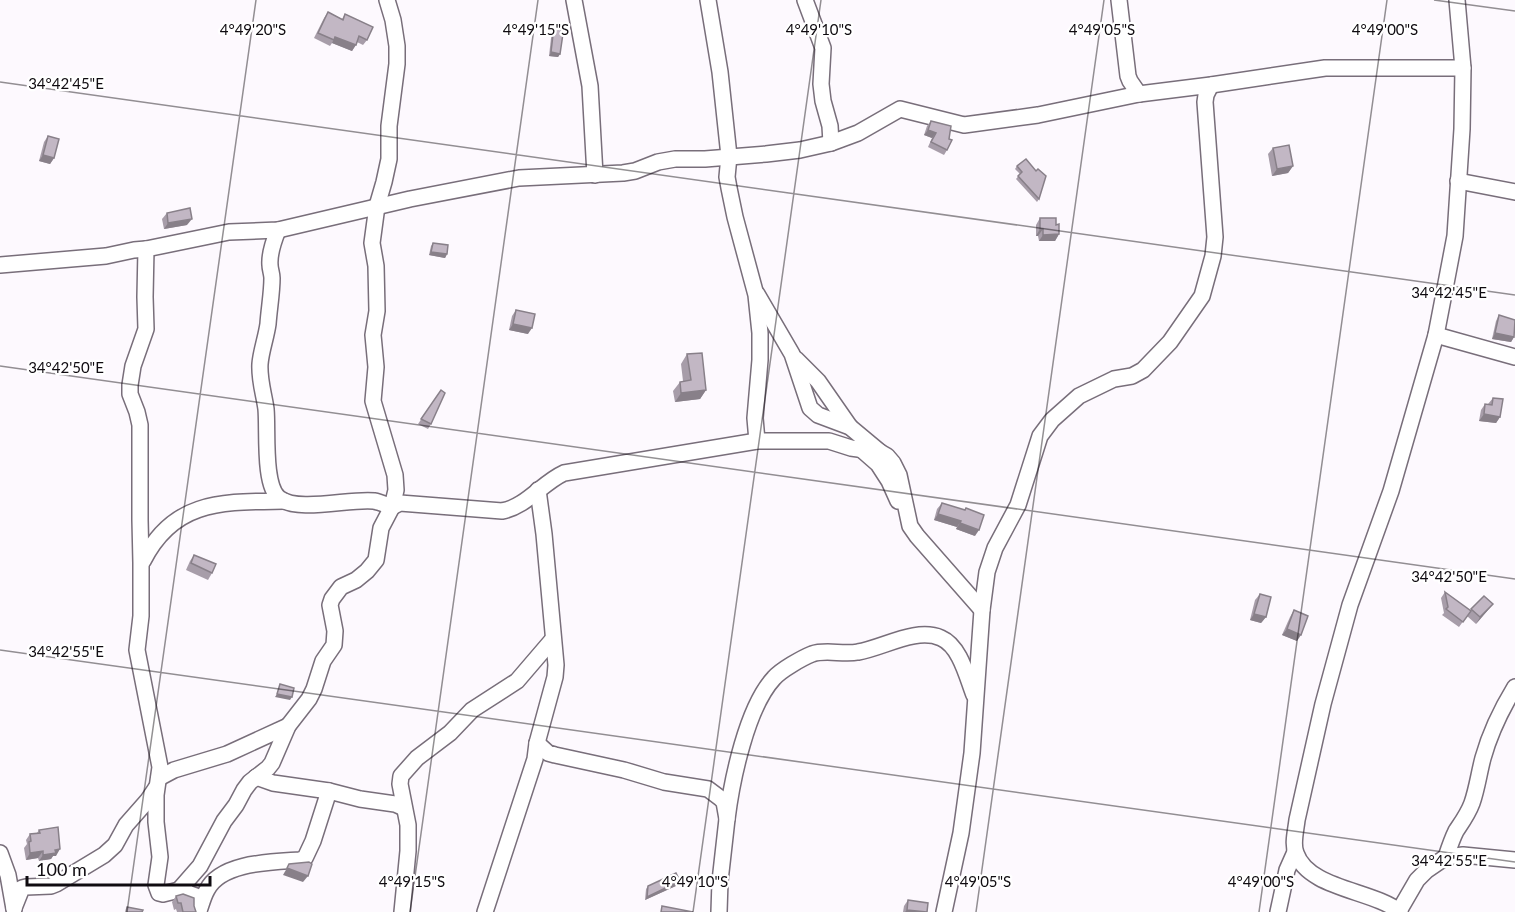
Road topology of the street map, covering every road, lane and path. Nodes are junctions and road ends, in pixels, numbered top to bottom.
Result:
1 (387, 0) edge
2 (574, 0) edge
3 (708, 0) edge
4 (805, 0) edge
5 (1119, 0) edge
6 (1457, 0) edge
7 (1463, 68) junction
8 (1211, 85) junction
9 (1139, 93) junction
10 (831, 143) junction
11 (729, 156) junction
12 (595, 175) junction
13 (1458, 181) junction
14 (1515, 192) edge
15 (377, 206) junction
16 (278, 230) junction
17 (146, 249) junction
18 (0, 266) edge
19 (754, 289) junction
20 (1436, 335) junction
21 (792, 354) junction
22 (1515, 357) edge
23 (755, 418) junction
24 (850, 427) junction
25 (757, 441) junction
26 (736, 445) junction
27 (862, 450) junction
28 (880, 452) junction
29 (538, 490) junction
30 (284, 501) junction
31 (392, 507) junction
32 (910, 526) junction
33 (141, 563) junction
34 (982, 610) junction
35 (553, 639) junction
36 (1515, 687) edge
37 (976, 700) junction
38 (288, 726) junction
39 (537, 743) junction
40 (256, 777) junction
41 (157, 783) junction
42 (329, 791) junction
43 (404, 808) junction
44 (727, 819) junction
45 (1295, 852) junction
46 (0, 853) edge
47 (1446, 857) junction
48 (1515, 860) edge
49 (200, 866) junction
50 (178, 890) junction
51 (198, 905) edge
52 (947, 907) edge
53 (15, 910) edge
54 (402, 912) edge
55 (485, 912) edge
56 (718, 912) edge
57 (1278, 912) edge
58 (1399, 912) edge

1 - 15 street
2 - 12 street
3 - 11 street
4 - 10 street
5 - 9 street
6 - 7 street
7 - 8 street
7 - 13 street
8 - 9 street
8 - 34 street
9 - 10 street
10 - 11 street
11 - 12 street
11 - 19 street
12 - 15 street
13 - 14 street
13 - 20 street
15 - 16 street
15 - 31 street
16 - 17 street
16 - 30 street
17 - 18 street
17 - 33 street
19 - 21 street
19 - 23 street
20 - 22 street
20 - 45 street
21 - 24 street
21 - 24 street
23 - 25 street
23 - 26 street
24 - 28 street
25 - 26 street
25 - 27 street
26 - 29 street
27 - 28 street
27 - 32 street
28 - 32 street
29 - 31 street
29 - 35 street
30 - 31 street
30 - 33 street
31 - 38 street
32 - 34 street
33 - 41 street
34 - 37 street
35 - 39 street
35 - 43 street
36 - 47 street
37 - 44 street
37 - 52 street
38 - 40 street
38 - 41 street
39 - 44 street
39 - 55 street
40 - 42 street
40 - 49 street
41 - 50 street
41 - 53 street
42 - 43 street
42 - 51 street
43 - 54 street
44 - 56 street
45 - 57 street
45 - 58 street
46 - 53 street
47 - 48 street
47 - 58 street
49 - 50 street
49 - 51 street
50 - 51 street

